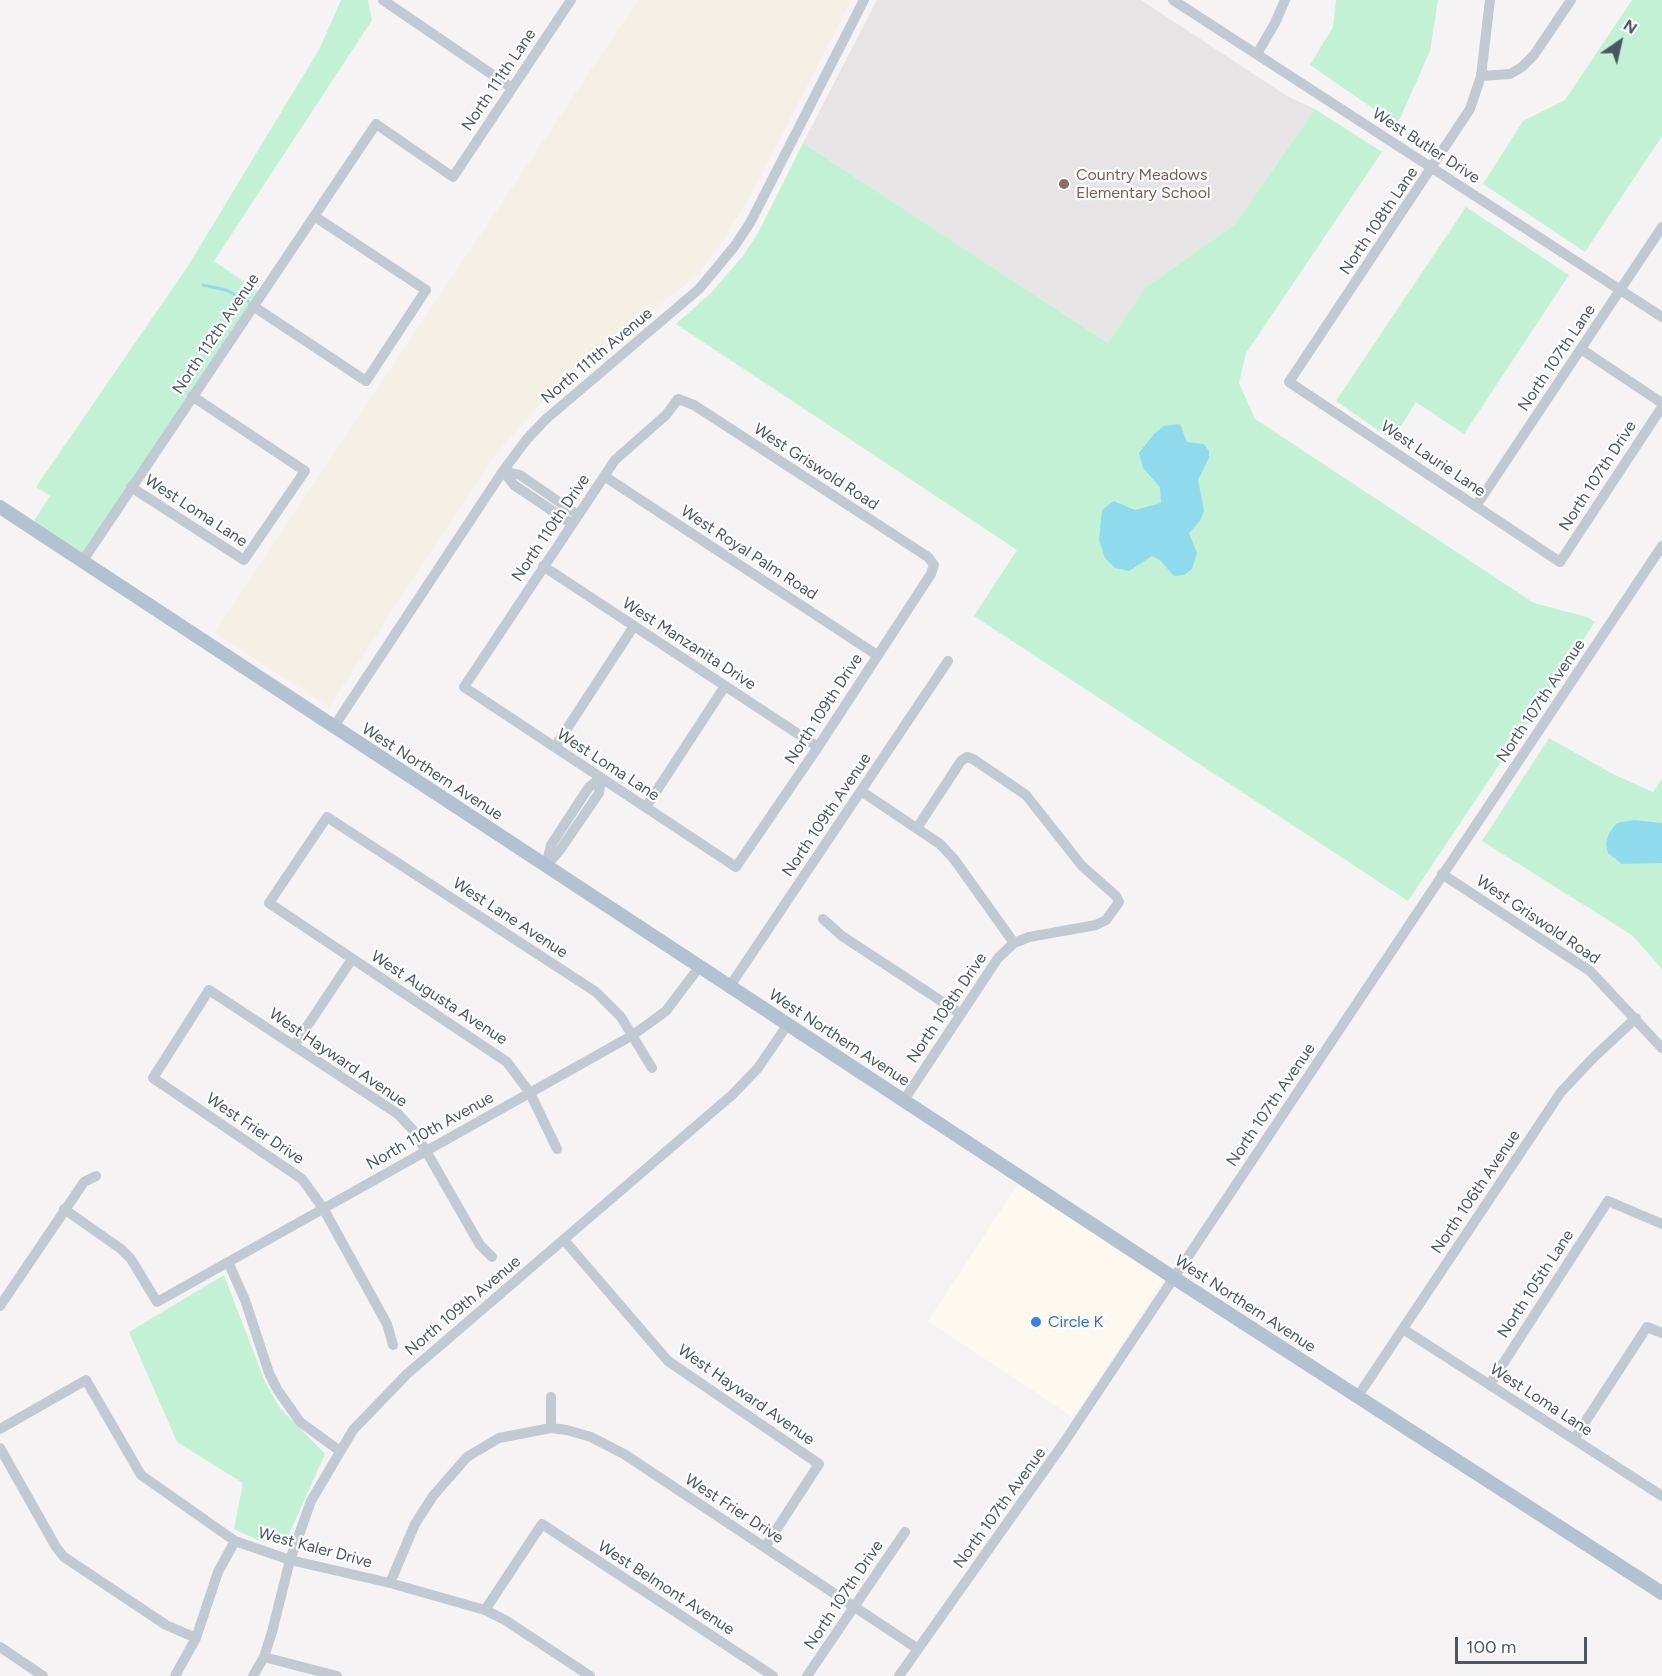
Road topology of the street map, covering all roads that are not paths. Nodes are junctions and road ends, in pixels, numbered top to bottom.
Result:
1 (383, 0) edge
2 (571, 0) edge
3 (864, 0) edge
4 (1173, 0) edge
5 (1285, 0) edge
6 (1490, 0) edge
7 (1571, 0) edge
8 (1257, 54) junction
9 (1481, 76) junction
10 (512, 88) junction
11 (376, 124) joint
12 (1432, 168) junction
13 (314, 216) junction
14 (1661, 232) edge
15 (1620, 290) junction
16 (253, 306) junction
17 (1662, 317) edge
18 (1581, 349) junction
19 (1290, 382) joint
20 (192, 396) junction
21 (678, 399) joint
22 (1662, 405) edge
23 (503, 471) junction
24 (604, 476) junction
25 (132, 487) junction
26 (1476, 506) junction
27 (0, 507) edge
28 (575, 519) junction
29 (1662, 546) edge
30 (82, 562) junction
31 (1560, 562) joint
32 (934, 565) joint
33 (543, 566) junction
34 (634, 626) junction
35 (877, 655) junction
36 (948, 661) dead end
37 (725, 686) junction
38 (464, 687) joint
39 (333, 728) junction
40 (555, 747) junction
41 (818, 747) junction
42 (601, 778) junction
43 (861, 791) junction
44 (646, 807) junction
45 (327, 817) joint
46 (918, 828) junction
47 (546, 866) junction
48 (736, 867) joint
49 (1442, 874) junction
50 (824, 919) dead end
51 (1014, 943) junction
52 (352, 958) junction
53 (700, 966) junction
54 (730, 986) junction
55 (961, 1014) junction
56 (1636, 1018) junction
57 (788, 1024) junction
58 (633, 1035) junction
59 (294, 1046) junction
60 (1662, 1048) edge
61 (652, 1068) dead end
62 (153, 1078) joint
63 (530, 1093) junction
64 (904, 1100) junction
65 (558, 1149) dead end
66 (426, 1151) junction
67 (96, 1176) dead end
68 (323, 1208) junction
69 (64, 1209) junction
70 (1662, 1224) edge
71 (564, 1240) junction
72 (492, 1257) dead end
73 (228, 1262) junction
74 (1174, 1278) junction
75 (0, 1306) edge
76 (1403, 1329) junction
77 (1662, 1333) edge
78 (393, 1345) dead end
79 (1490, 1384) junction
80 (1358, 1396) junction
81 (551, 1397) dead end
82 (551, 1428) junction
83 (0, 1429) edge
84 (1574, 1439) junction
85 (0, 1448) edge
86 (340, 1451) junction
87 (1662, 1496) edge
88 (905, 1532) dead end
89 (235, 1541) junction
90 (765, 1547) junction
91 (290, 1560) junction
92 (390, 1583) junction
93 (1662, 1593) edge
94 (855, 1606) junction
95 (485, 1610) junction
96 (196, 1638) junction
97 (0, 1647) edge
98 (918, 1649) junction
99 (264, 1657) junction
100 (43, 1676) edge
101 (175, 1676) edge
102 (253, 1676) edge
103 (337, 1676) edge
104 (590, 1676) edge
105 (773, 1676) edge
106 (807, 1676) edge
107 (899, 1676) edge

1 - 10 street
2 - 10 street, North 111th Lane
3 - 23 street, North 111th Avenue
4 - 8 street, West Butler Drive
5 - 8 street
6 - 9 street, North 108th Lane
7 - 9 street
8 - 12 street, West Butler Drive
9 - 12 street, North 108th Lane
10 - 11 street, North 111th Lane
11 - 13 street, North 112th Avenue
12 - 15 street, West Butler Drive
12 - 19 street, North 108th Lane
13 - 16 street, North 112th Avenue
13 - 16 street
14 - 15 street, North 107th Lane
15 - 17 street, West Butler Drive
15 - 18 street, North 107th Lane
16 - 20 street, North 112th Avenue
18 - 22 street
18 - 26 street, North 107th Lane
19 - 26 street, West Laurie Lane
20 - 25 street, North 112th Avenue
20 - 25 street, West Loma Lane
21 - 24 street, North 110th Drive
21 - 32 street, West Griswold Road
22 - 31 street, North 107th Drive
23 - 28 street
23 - 39 street, North 111th Avenue
24 - 28 street, North 110th Drive
24 - 35 street, West Royal Palm Road
25 - 30 street, North 112th Avenue
26 - 31 street, West Laurie Lane
27 - 30 main road, West Northern Avenue
28 - 33 street, North 110th Drive
29 - 49 street, North 107th Avenue
30 - 39 main road, West Northern Avenue
32 - 35 street, North 109th Drive
33 - 34 street, West Manzanita Drive
33 - 38 street, North 110th Drive
34 - 37 street, West Manzanita Drive
34 - 40 street
35 - 41 street, North 109th Drive
36 - 43 street, North 109th Avenue
37 - 41 street, West Manzanita Drive
37 - 44 street
38 - 40 street, West Loma Lane
39 - 47 main road, West Northern Avenue
40 - 42 street, West Loma Lane
41 - 48 street, North 109th Drive
42 - 44 street, West Loma Lane
42 - 47 street
43 - 46 street
43 - 54 street, North 109th Avenue
44 - 48 street, West Loma Lane
45 - 52 street, West Augusta Avenue
45 - 58 street, West Lane Avenue
46 - 51 street
46 - 51 street
47 - 53 main road, West Northern Avenue
49 - 56 street, West Griswold Road
49 - 74 street, North 107th Avenue
50 - 55 street
51 - 55 street, North 108th Drive
52 - 59 street
52 - 63 street, West Augusta Avenue
53 - 54 main road, West Northern Avenue
53 - 58 street, North 110th Avenue
54 - 57 main road, West Northern Avenue
55 - 64 street, North 108th Drive
56 - 60 street, West Griswold Road
56 - 76 street, North 106th Avenue
57 - 64 main road, West Northern Avenue
57 - 71 street, North 109th Avenue
58 - 61 street, West Lane Avenue
58 - 63 street, North 110th Avenue
59 - 62 street, West Hayward Avenue
59 - 66 street, West Hayward Avenue
62 - 68 street, West Frier Drive
63 - 65 street, West Augusta Avenue
63 - 66 street, North 110th Avenue
64 - 74 main road, West Northern Avenue
66 - 68 street, North 110th Avenue
66 - 72 street, West Hayward Avenue
67 - 69 street
68 - 73 street, North 110th Avenue
68 - 78 street, West Frier Drive
69 - 73 street, North 110th Avenue
69 - 75 street
70 - 79 street, North 105th Lane
71 - 86 street, North 109th Avenue
71 - 90 street, West Hayward Avenue
73 - 86 street
74 - 80 main road, West Northern Avenue
74 - 98 street, North 107th Avenue
76 - 79 street, West Loma Lane
76 - 80 street, North 106th Avenue
77 - 84 street
79 - 84 street, West Loma Lane
80 - 93 main road, West Northern Avenue
81 - 82 street
82 - 90 street, West Frier Drive
82 - 92 street
83 - 89 street, West Kaler Drive
84 - 87 street, West Loma Lane
85 - 96 street
86 - 91 street, North 109th Avenue
88 - 94 street, North 107th Drive
89 - 91 street, West Kaler Drive
89 - 96 street
90 - 94 street, West Frier Drive
91 - 92 street, West Kaler Drive
91 - 99 street, North 109th Avenue
92 - 95 street, West Kaler Drive
94 - 98 street, West Frier Drive
94 - 106 street, North 107th Drive
95 - 104 street, West Kaler Drive
95 - 105 street, West Belmont Avenue
96 - 101 street
97 - 100 street
98 - 107 street, North 107th Avenue
99 - 102 street, North 109th Avenue
99 - 103 street

